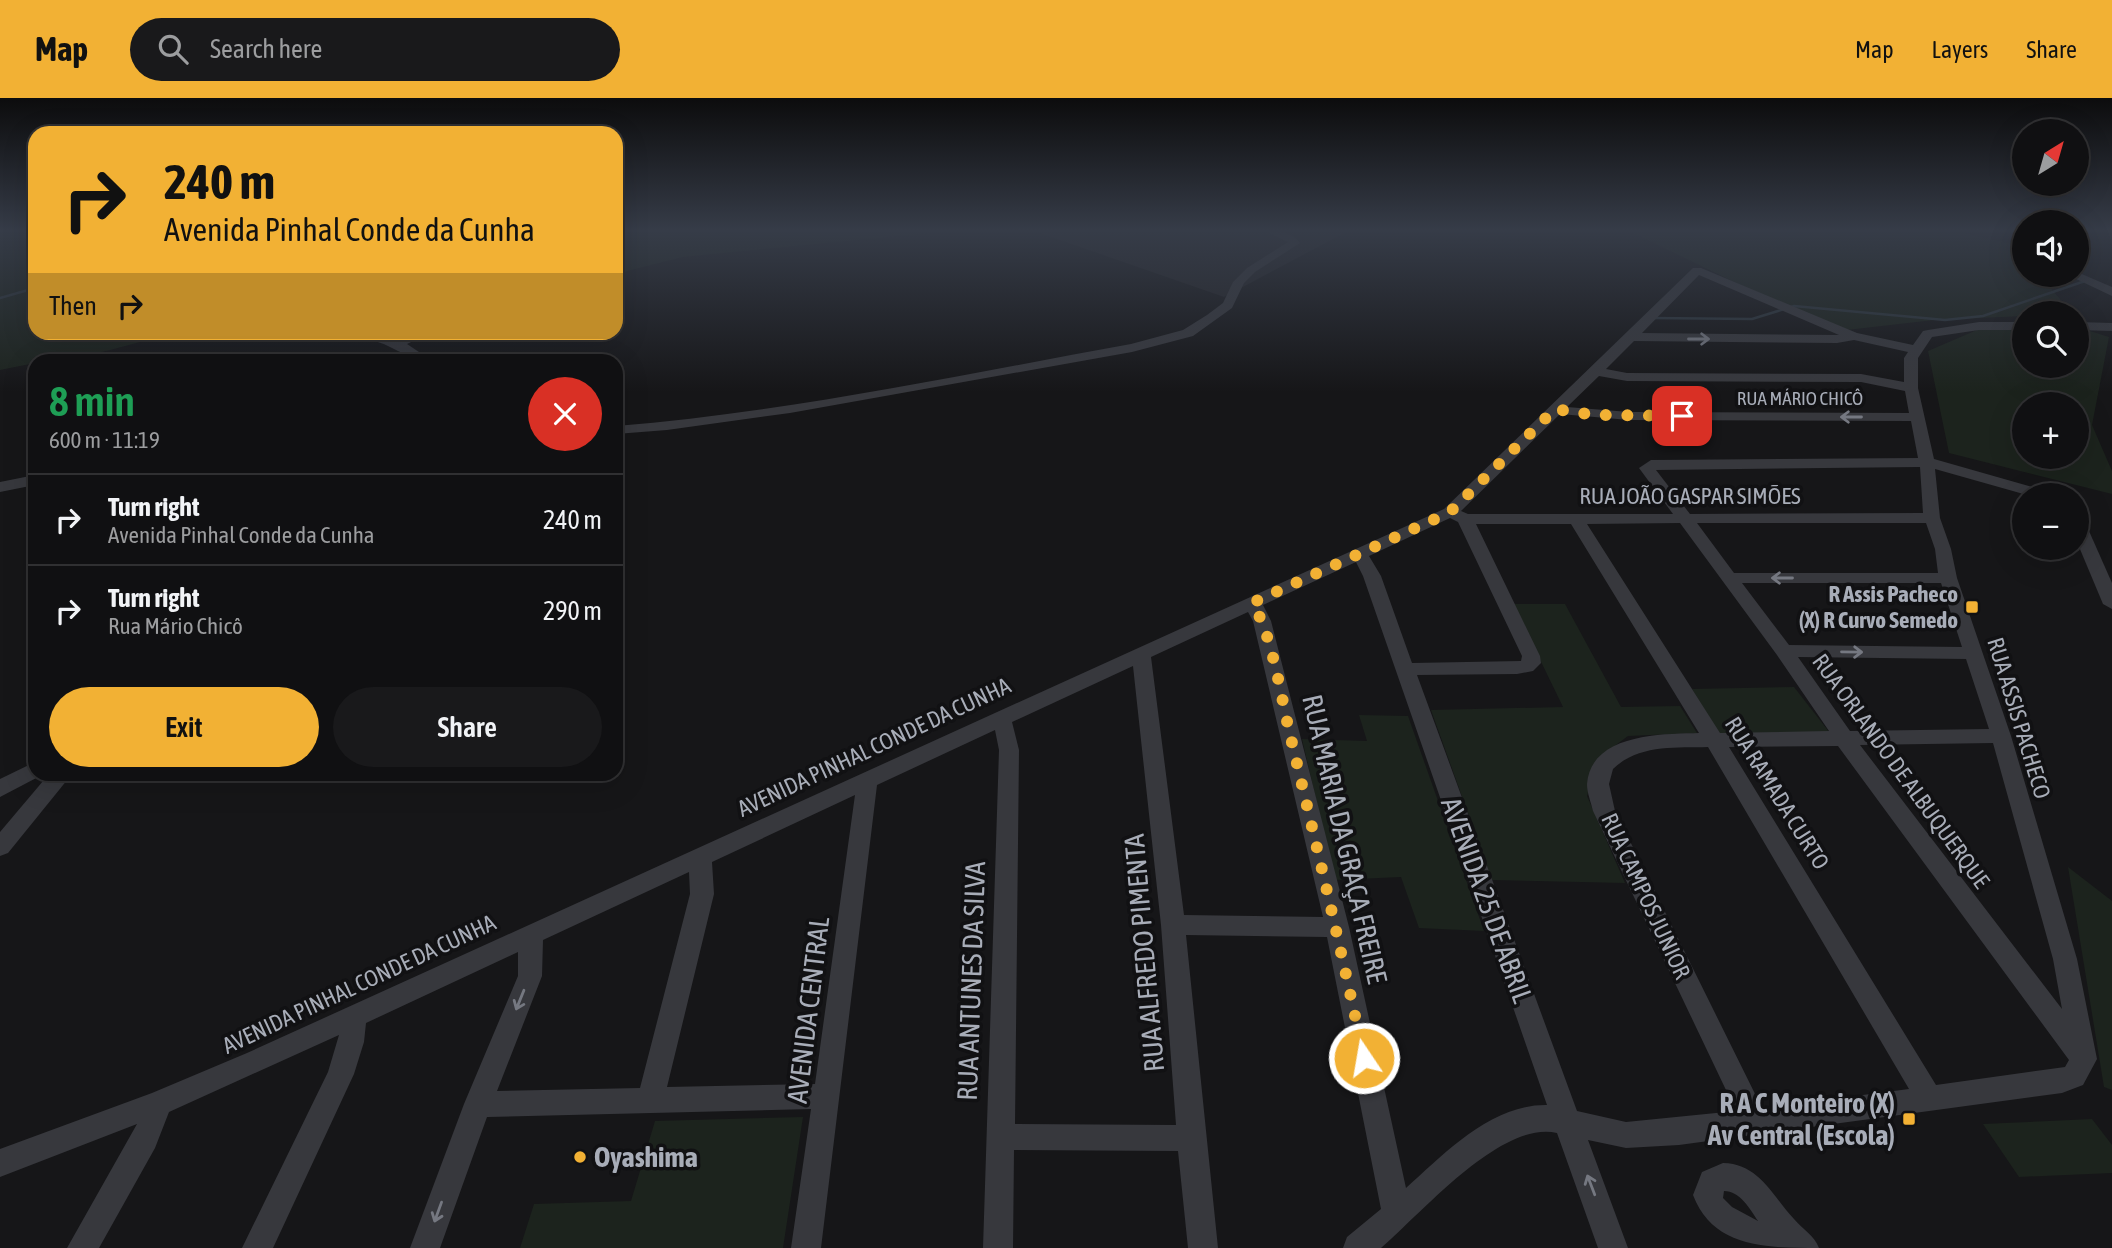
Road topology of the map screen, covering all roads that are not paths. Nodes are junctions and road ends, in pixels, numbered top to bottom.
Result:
1 (1238, 285) edge
2 (1683, 285) edge
3 (1732, 285) edge
4 (2112, 325) edge
5 (2012, 326) edge
6 (2089, 326) edge
7 (1853, 336) junction
8 (1631, 337) junction
9 (384, 340) edge
10 (407, 340) edge
11 (397, 344) junction
12 (1916, 350) junction
13 (414, 354) edge
14 (1596, 371) junction
15 (1911, 388) junction
16 (1555, 409) junction
17 (1919, 417) junction
18 (623, 429) edge
19 (1927, 462) junction
20 (28, 481) edge
21 (2012, 486) edge
22 (0, 487) edge
23 (1457, 516) junction
24 (1932, 518) junction
25 (1576, 519) junction
26 (1682, 519) junction
27 (2089, 550) edge
28 (1359, 553) junction
29 (1729, 578) junction
30 (1948, 578) junction
31 (1252, 603) junction
32 (2112, 604) edge
33 (1784, 652) junction
34 (1141, 653) junction
35 (1974, 653) junction
36 (1405, 669) junction
37 (1000, 718) junction
38 (2001, 736) junction
39 (1712, 739) junction
40 (1845, 740) junction
41 (28, 774) edge
42 (866, 780) junction
43 (55, 781) edge
44 (0, 789) edge
45 (0, 847) edge
46 (700, 856) junction
47 (1173, 925) junction
48 (1336, 928) junction
49 (531, 934) junction
50 (354, 1016) junction
51 (2084, 1059) junction
52 (828, 1096) junction
53 (1930, 1098) junction
54 (650, 1100) junction
55 (159, 1103) junction
56 (478, 1104) junction
57 (1568, 1122) junction
58 (1755, 1122) junction
59 (999, 1137) junction
60 (1191, 1138) junction
61 (0, 1163) edge
62 (1397, 1216) junction
63 (82, 1248) edge
64 (257, 1248) edge
65 (425, 1248) edge
66 (806, 1248) edge
67 (998, 1248) edge
68 (1203, 1248) edge
69 (1358, 1248) edge
70 (1613, 1248) edge
71 (1795, 1248) edge
72 (1804, 1248) edge

1 - 18 street
2 - 8 street, AVENIDA PINHAL CONDE DA CUNHA
3 - 7 street, AVENIDA PINHAL CONDE DA CUNHA
4 - 6 street
5 - 12 street
8 -> 7 street
7 - 12 street
8 - 14 street, AVENIDA PINHAL CONDE DA CUNHA
9 - 11 street
10 - 11 street
11 - 13 street
12 - 15 street, RUA ASSIS PACHECO
14 - 15 street
14 - 16 street, AVENIDA PINHAL CONDE DA CUNHA
15 - 17 street, RUA ASSIS PACHECO
17 -> 16 street, RUA MÁRIO CHICÔ
16 - 23 street, AVENIDA PINHAL CONDE DA CUNHA
17 - 19 street, RUA ASSIS PACHECO
19 - 21 street
19 - 24 street, RUA ASSIS PACHECO
19 - 26 street, RUA ORLANDO DE ALBUQUERQUE
20 - 22 street
23 - 25 street, RUA JOÃO GASPAR SIMÕES
23 - 28 street, AVENIDA PINHAL CONDE DA CUNHA
23 - 36 street
24 - 26 street, RUA JOÃO GASPAR SIMÕES
24 - 30 street, RUA ASSIS PACHECO
25 - 26 street, RUA JOÃO GASPAR SIMÕES
25 - 39 street, RUA RAMADA CURTO
26 - 29 street, RUA ORLANDO DE ALBUQUERQUE
27 - 32 street
28 - 31 street, AVENIDA PINHAL CONDE DA CUNHA
28 - 36 street, AVENIDA 25 DE ABRIL
30 -> 29 street
29 - 33 street, RUA ORLANDO DE ALBUQUERQUE
30 - 35 street, RUA ASSIS PACHECO
31 - 34 street, AVENIDA PINHAL CONDE DA CUNHA
31 - 48 street, RUA MARIA DA GRAÇA FREIRE
33 -> 35 street
33 - 40 street, RUA ORLANDO DE ALBUQUERQUE
34 - 37 street, AVENIDA PINHAL CONDE DA CUNHA
34 - 47 street, RUA ALFREDO PIMENTA
35 - 38 street, RUA ASSIS PACHECO
36 - 57 street, AVENIDA 25 DE ABRIL
37 - 42 street, AVENIDA PINHAL CONDE DA CUNHA
37 - 59 street, RUA ANTUNES DA SILVA
38 - 40 street, RUA CAMPOS JUNIOR
38 - 51 street, RUA ASSIS PACHECO
39 - 40 street, RUA CAMPOS JUNIOR
39 - 53 street, RUA RAMADA CURTO
39 - 58 street, RUA CAMPOS JUNIOR
40 - 51 street, RUA ORLANDO DE ALBUQUERQUE
41 - 44 street
42 - 46 street, AVENIDA PINHAL CONDE DA CUNHA
42 - 52 street, AVENIDA CENTRAL
43 - 45 street
46 - 49 street, AVENIDA PINHAL CONDE DA CUNHA
46 - 54 street
47 - 48 street
47 - 60 street, RUA ALFREDO PIMENTA
48 - 62 street, RUA MARIA DA GRAÇA FREIRE
49 - 50 street, AVENIDA PINHAL CONDE DA CUNHA
49 -> 56 street
50 - 55 street, AVENIDA PINHAL CONDE DA CUNHA
50 - 64 street
51 - 53 street
52 - 54 street
52 - 66 street, AVENIDA CENTRAL
53 - 58 street
54 - 56 street
55 - 61 street, AVENIDA PINHAL CONDE DA CUNHA
55 - 63 street
56 -> 65 street
57 - 58 street
57 - 62 street
70 -> 57 street, AVENIDA 25 DE ABRIL
59 - 60 street
59 - 67 street, RUA ANTUNES DA SILVA
60 - 68 street, RUA ALFREDO PIMENTA
62 - 69 street
71 - 72 street

